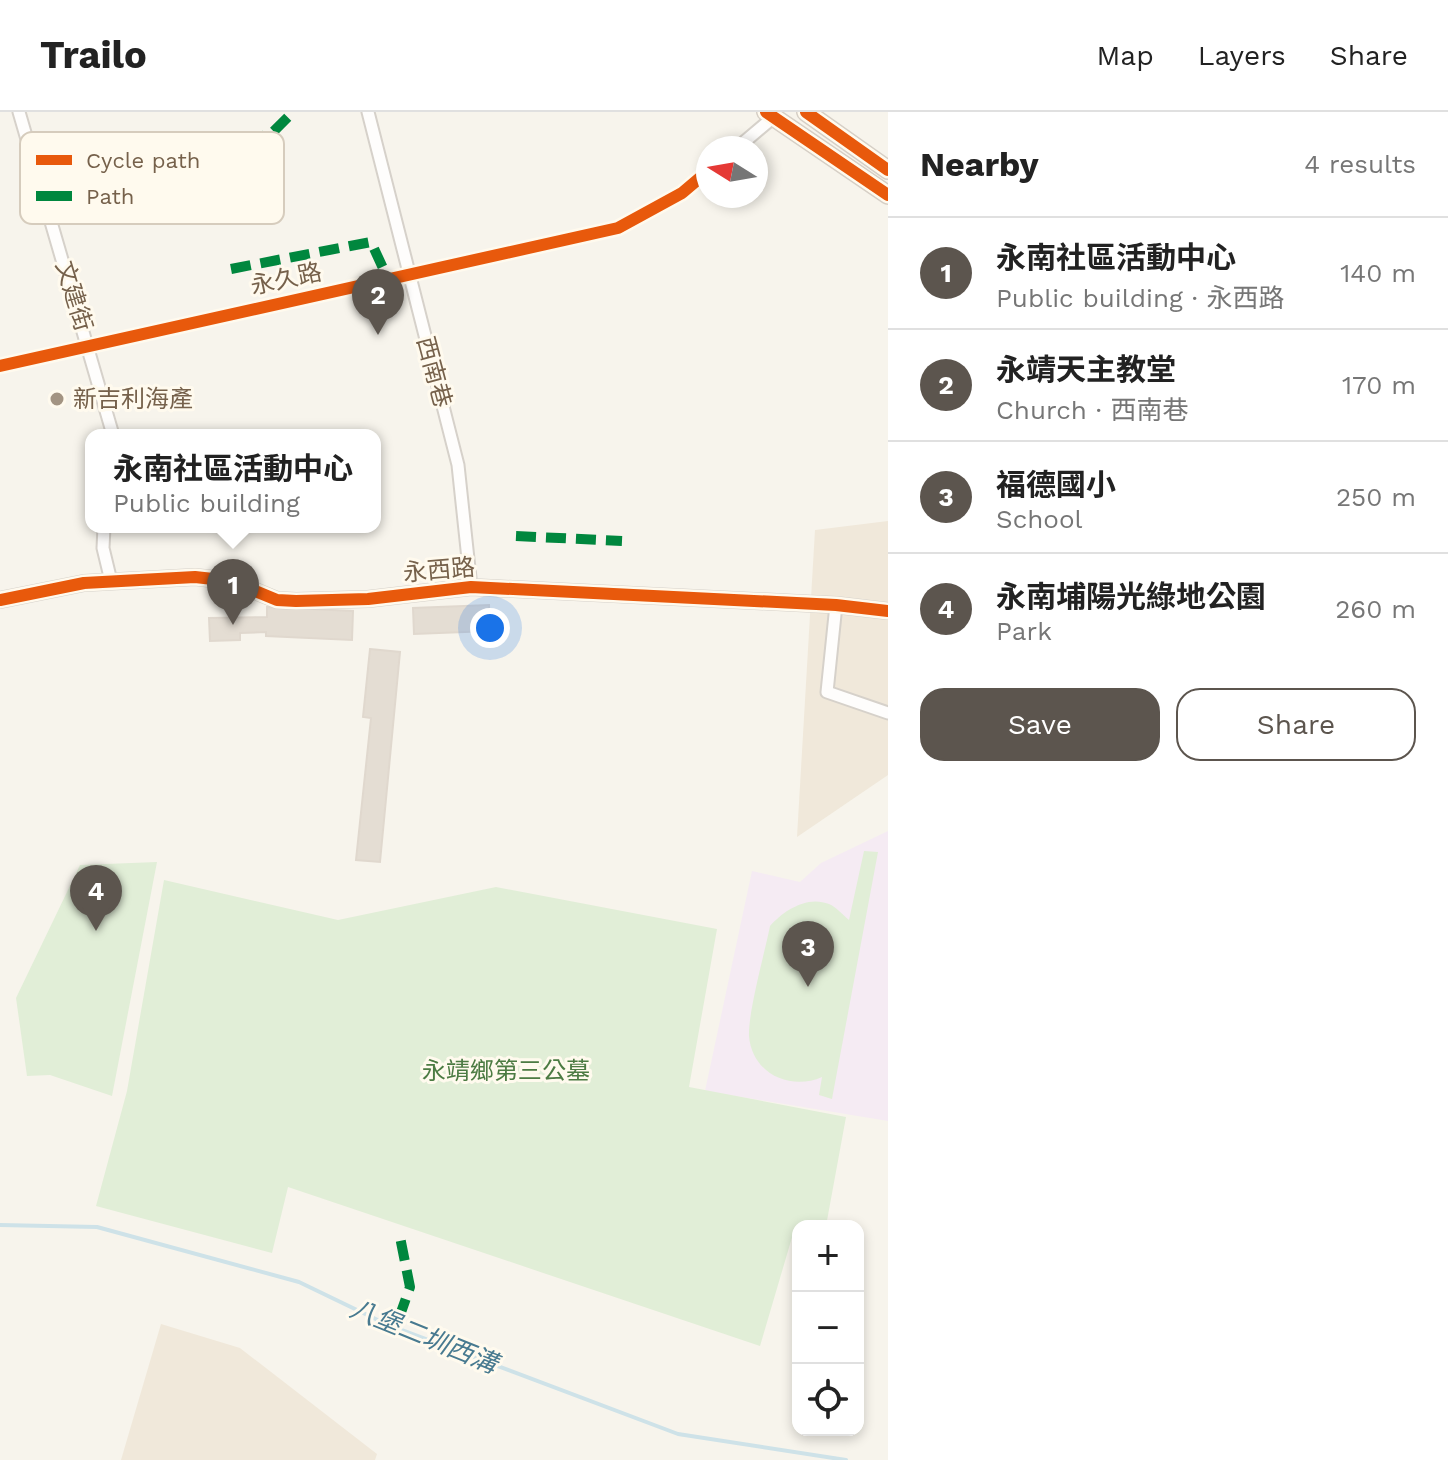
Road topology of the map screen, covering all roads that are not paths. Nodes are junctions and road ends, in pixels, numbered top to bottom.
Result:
1 (19, 112) edge
2 (368, 112) edge
3 (806, 112) edge
4 (773, 114) edge
5 (25, 132) edge
6 (750, 136) edge
7 (888, 170) edge
8 (696, 181) edge
9 (888, 195) edge
10 (53, 224) edge
11 (409, 275) junction
12 (89, 345) junction
13 (0, 366) edge
14 (111, 429) edge
15 (104, 533) edge
16 (111, 581) junction
17 (471, 587) junction
18 (0, 600) edge
19 (836, 605) junction
20 (888, 611) edge
21 (888, 713) edge

1 - 5 street, 文建街
2 - 11 street, 西南巷
3 - 7 main road
4 - 6 street
4 - 9 main road
8 - 11 street, 永久路
10 - 12 street, 文建街
11 - 12 street, 永久路
11 - 17 street, 西南巷
12 - 13 street, 永久路
12 - 14 street, 文建街
15 - 16 street
16 - 17 street, 永西路
16 - 18 street, 永西路
17 - 19 street, 永西路
19 - 20 street, 永西路
19 - 21 street

